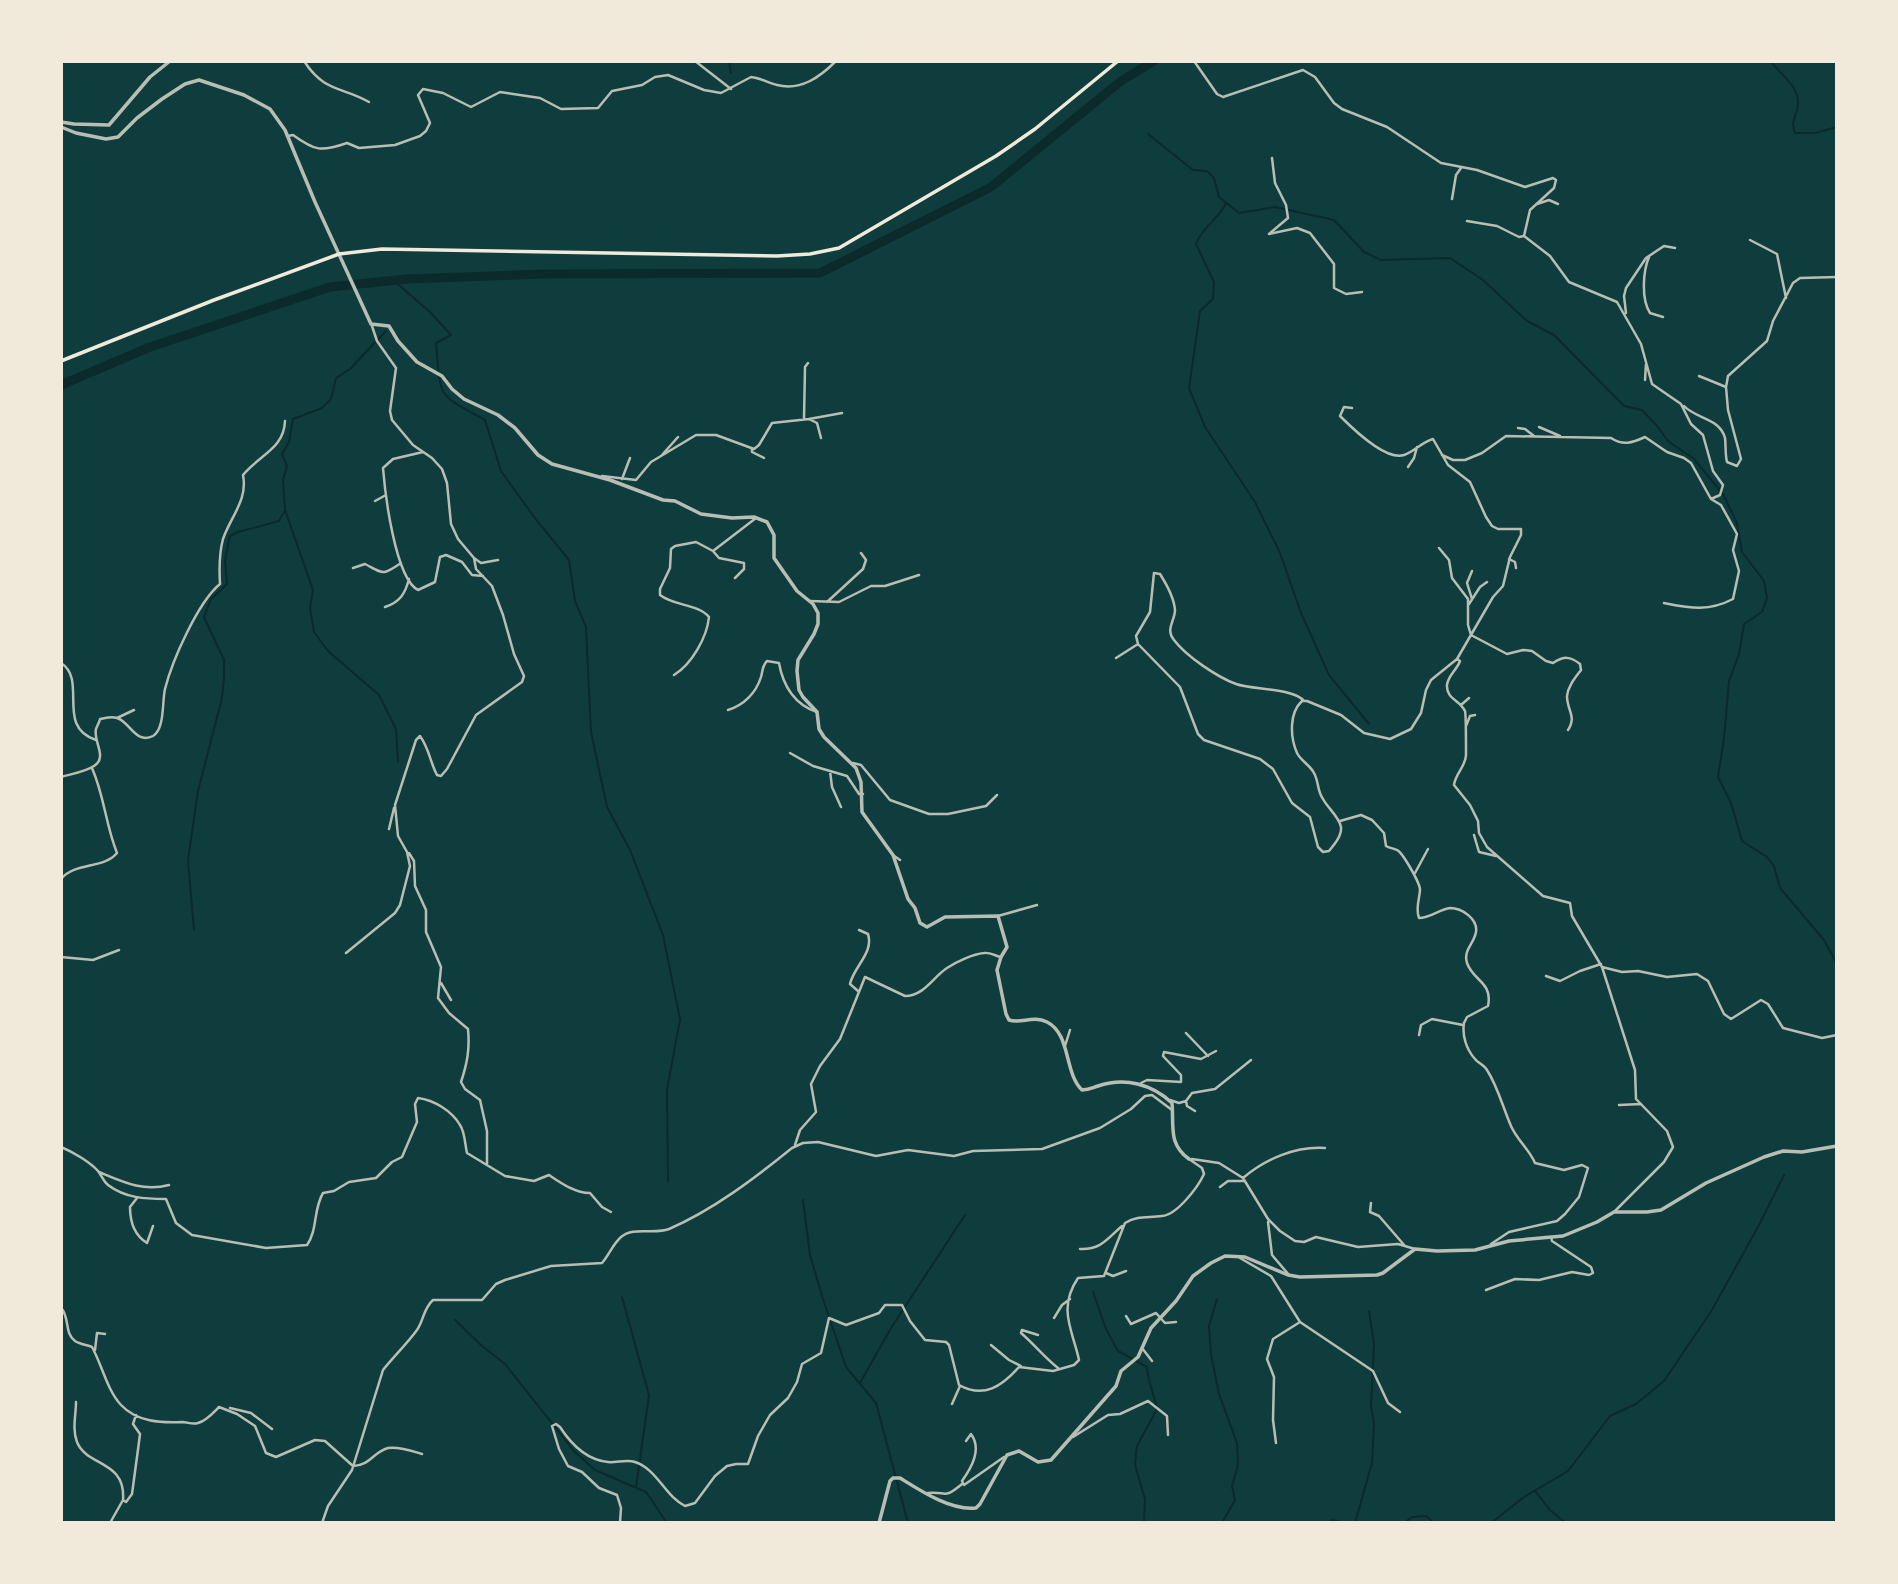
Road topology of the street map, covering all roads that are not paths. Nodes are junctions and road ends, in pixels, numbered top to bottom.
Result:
1 (170, 61) edge
2 (304, 61) edge
3 (695, 61) edge
4 (836, 61) edge
5 (1118, 61) edge
6 (1194, 61) edge
7 (731, 89) junction
8 (369, 102) dead end
9 (61, 124) edge
10 (288, 136) junction
11 (1272, 158) dead end
12 (1461, 168) junction
13 (1452, 199) dead end
14 (1558, 204) dead end
15 (1534, 205) junction
16 (1467, 221) dead end
17 (1524, 236) junction
18 (1750, 240) dead end
19 (1675, 248) dead end
20 (339, 254) junction
21 (1651, 254) junction
22 (1837, 277) edge
23 (1362, 292) dead end
24 (1786, 298) junction
25 (1625, 316) junction
26 (1663, 317) dead end
27 (371, 324) junction
28 (1646, 360) junction
29 (61, 361) edge
30 (808, 363) dead end
31 (1699, 376) dead end
32 (1645, 380) dead end
33 (1726, 387) junction
34 (1681, 404) junction
35 (1352, 408) dead end
36 (842, 412) dead end
37 (804, 419) junction
38 (809, 419) junction
39 (285, 421) dead end
40 (1539, 427) dead end
41 (1518, 428) dead end
42 (1534, 436) junction
43 (678, 437) dead end
44 (821, 438) dead end
45 (1566, 438) junction
46 (1416, 447) junction
47 (752, 449) junction
48 (423, 452) junction
49 (1442, 454) junction
50 (659, 457) junction
51 (630, 458) dead end
52 (764, 458) dead end
53 (1408, 467) dead end
54 (585, 473) junction
55 (622, 479) junction
56 (386, 495) junction
57 (1711, 499) junction
58 (375, 501) dead end
59 (756, 518) junction
60 (1439, 548) dead end
61 (713, 551) junction
62 (861, 553) dead end
63 (474, 558) junction
64 (1509, 559) junction
65 (498, 560) dead end
66 (401, 563) junction
67 (353, 568) dead end
68 (1516, 568) dead end
69 (1472, 571) dead end
70 (919, 575) dead end
71 (484, 577) junction
72 (735, 578) dead end
73 (409, 579) junction
74 (1488, 582) dead end
75 (1472, 599) junction
76 (810, 601) junction
77 (827, 602) junction
78 (1664, 603) dead end
79 (385, 607) dead end
80 (1468, 607) junction
81 (1471, 635) junction
82 (1138, 644) junction
83 (1116, 657) dead end
84 (1457, 659) junction
85 (61, 663) edge
86 (674, 674) dead end
87 (1469, 698) dead end
88 (1304, 701) junction
89 (1461, 705) junction
90 (134, 710) dead end
91 (728, 710) dead end
92 (817, 712) junction
93 (1475, 715) dead end
94 (117, 718) junction
95 (1568, 730) dead end
96 (1465, 733) junction
97 (96, 740) junction
98 (790, 753) dead end
99 (853, 763) junction
100 (92, 768) junction
101 (830, 771) junction
102 (61, 776) edge
103 (863, 794) junction
104 (997, 795) dead end
105 (395, 805) junction
106 (841, 807) dead end
107 (1339, 822) junction
108 (389, 829) dead end
109 (1474, 835) dead end
110 (1428, 849) dead end
111 (407, 852) junction
112 (893, 855) junction
113 (1499, 857) junction
114 (900, 860) dead end
115 (1415, 873) junction
116 (61, 879) edge
117 (1037, 905) dead end
118 (998, 916) junction
119 (859, 930) dead end
120 (119, 950) dead end
121 (346, 953) dead end
122 (61, 957) edge
123 (1001, 957) junction
124 (1601, 965) junction
125 (1546, 976) dead end
126 (440, 979) junction
127 (858, 991) junction
128 (451, 1000) dead end
129 (1463, 1025) junction
130 (1070, 1030) dead end
131 (1186, 1033) dead end
132 (1419, 1035) dead end
133 (1837, 1035) edge
134 (1064, 1049) junction
135 (1216, 1051) dead end
136 (1208, 1056) junction
137 (1251, 1060) dead end
138 (1141, 1083) junction
139 (1167, 1098) junction
140 (1186, 1101) junction
141 (1641, 1104) junction
142 (1619, 1105) dead end
143 (1172, 1110) junction
144 (1195, 1111) dead end
145 (1837, 1146) edge
146 (61, 1147) edge
147 (794, 1147) junction
148 (1325, 1148) dead end
149 (1189, 1159) junction
150 (487, 1165) junction
151 (99, 1172) junction
152 (1244, 1180) junction
153 (169, 1185) dead end
154 (1220, 1187) dead end
155 (137, 1198) junction
156 (1371, 1203) dead end
157 (611, 1212) dead end
158 (1614, 1212) junction
159 (1268, 1219) junction
160 (1125, 1223) junction
161 (153, 1226) dead end
162 (1551, 1237) junction
163 (1405, 1246) junction
164 (1488, 1246) junction
165 (1080, 1249) dead end
166 (1415, 1249) junction
167 (1237, 1256) junction
168 (1126, 1271) dead end
169 (1106, 1273) junction
170 (1289, 1275) junction
171 (1486, 1290) dead end
172 (61, 1298) edge
173 (1070, 1299) junction
174 (61, 1307) edge
175 (1126, 1317) dead end
176 (1161, 1317) junction
177 (1054, 1318) dead end
178 (1176, 1322) dead end
179 (1300, 1322) junction
180 (105, 1334) dead end
181 (1038, 1335) dead end
182 (991, 1345) dead end
183 (1142, 1349) junction
184 (95, 1353) junction
185 (1152, 1361) dead end
186 (1024, 1367) junction
187 (1058, 1368) junction
188 (960, 1386) junction
189 (76, 1402) dead end
190 (952, 1404) dead end
191 (227, 1408) junction
192 (1400, 1412) dead end
193 (136, 1415) junction
194 (272, 1429) dead end
195 (1168, 1435) dead end
196 (1073, 1437) junction
197 (966, 1441) dead end
198 (1276, 1443) dead end
199 (422, 1454) dead end
200 (1007, 1455) junction
201 (354, 1466) junction
202 (962, 1484) junction
203 (928, 1493) junction
204 (123, 1500) junction
205 (110, 1523) edge
206 (322, 1523) edge
207 (620, 1523) edge
208 (879, 1523) edge

1 - 9 street
2 - 8 street
3 - 7 street
4 - 7 street
5 - 20 main road
6 - 12 street
7 - 10 street
9 - 10 street
10 - 20 street
11 - 23 street
12 - 13 street
12 - 15 street
14 - 15 street
15 - 17 street
16 - 17 street
17 - 25 street
18 - 24 street
19 - 21 street
20 - 27 street
20 - 29 main road
21 - 25 street
21 - 26 street
22 - 24 street
24 - 33 street
25 - 28 street
27 - 48 street
27 - 54 street
28 - 32 street
28 - 34 street
30 - 37 street
31 - 33 street
33 - 34 street
34 - 57 street
35 - 46 street
36 - 38 street
37 - 38 street
37 - 47 street
38 - 44 street
39 - 94 street
40 - 45 street
41 - 42 street
42 - 45 street
42 - 49 street
43 - 50 street
45 - 57 street
46 - 49 street
46 - 53 street
47 - 50 street
47 - 52 street
48 - 56 street
48 - 63 street
49 - 64 street
50 - 55 street
51 - 55 street
54 - 55 street
54 - 59 street
56 - 58 street
56 - 66 street
57 - 78 street
59 - 61 street
59 - 76 street
60 - 80 street
61 - 72 street
61 - 86 street
62 - 77 street
63 - 65 street
63 - 71 street
64 - 68 street
64 - 81 street
66 - 67 street
66 - 73 street
69 - 75 street
70 - 77 street
71 - 73 street
71 - 105 street
73 - 79 street
74 - 75 street
75 - 80 street
76 - 77 street
76 - 92 street
80 - 81 street
81 - 84 street
81 - 95 street
82 - 83 street
82 - 88 street
82 - 107 street
84 - 88 street
84 - 89 street
85 - 97 street
87 - 89 street
88 - 107 street
89 - 96 street
90 - 94 street
91 - 92 street
92 - 99 street
93 - 96 street
94 - 97 street
96 - 113 street
97 - 100 street
98 - 101 street
99 - 103 street
99 - 104 street
100 - 102 street
100 - 116 street
101 - 103 street
101 - 106 street
103 - 112 street
105 - 108 street
105 - 111 street
107 - 115 street
109 - 113 street
110 - 115 street
111 - 121 street
111 - 126 street
112 - 114 street
112 - 118 street
113 - 124 street
115 - 129 street
117 - 118 street
118 - 123 street
119 - 127 street
120 - 122 street
123 - 127 street
123 - 134 street
124 - 125 street
124 - 133 street
124 - 141 street
126 - 128 street
126 - 150 street
127 - 147 street
129 - 132 street
129 - 164 street
130 - 134 street
131 - 136 street
134 - 138 street
135 - 136 street
136 - 138 street
137 - 140 street
138 - 139 street
139 - 140 street
139 - 143 street
140 - 144 street
141 - 142 street
141 - 158 street
143 - 147 street
143 - 149 street
145 - 158 street
146 - 151 street
147 - 201 street
148 - 152 street
149 - 152 street
149 - 160 street
150 - 155 street
150 - 157 street
151 - 153 street
151 - 155 street
152 - 154 street
152 - 159 street
155 - 161 street
156 - 163 street
158 - 162 street
159 - 163 street
159 - 170 street
160 - 165 street
160 - 169 street
162 - 164 street
162 - 171 street
163 - 166 street
164 - 166 street
166 - 170 street
167 - 170 street
167 - 176 street
167 - 179 street
168 - 169 street
169 - 173 street
172 - 174 street
173 - 177 street
173 - 187 street
174 - 184 street
175 - 176 street
176 - 178 street
176 - 183 street
179 - 192 street
179 - 198 street
180 - 184 street
181 - 187 street
182 - 186 street
183 - 185 street
183 - 196 street
184 - 193 street
186 - 187 street
186 - 188 street
188 - 190 street
188 - 207 street
189 - 204 street
191 - 193 street
191 - 194 street
191 - 201 street
193 - 204 street
195 - 196 street
196 - 200 street
197 - 202 street
199 - 201 street
200 - 202 street
200 - 203 street
201 - 206 street
202 - 203 street
203 - 208 street
204 - 205 street

